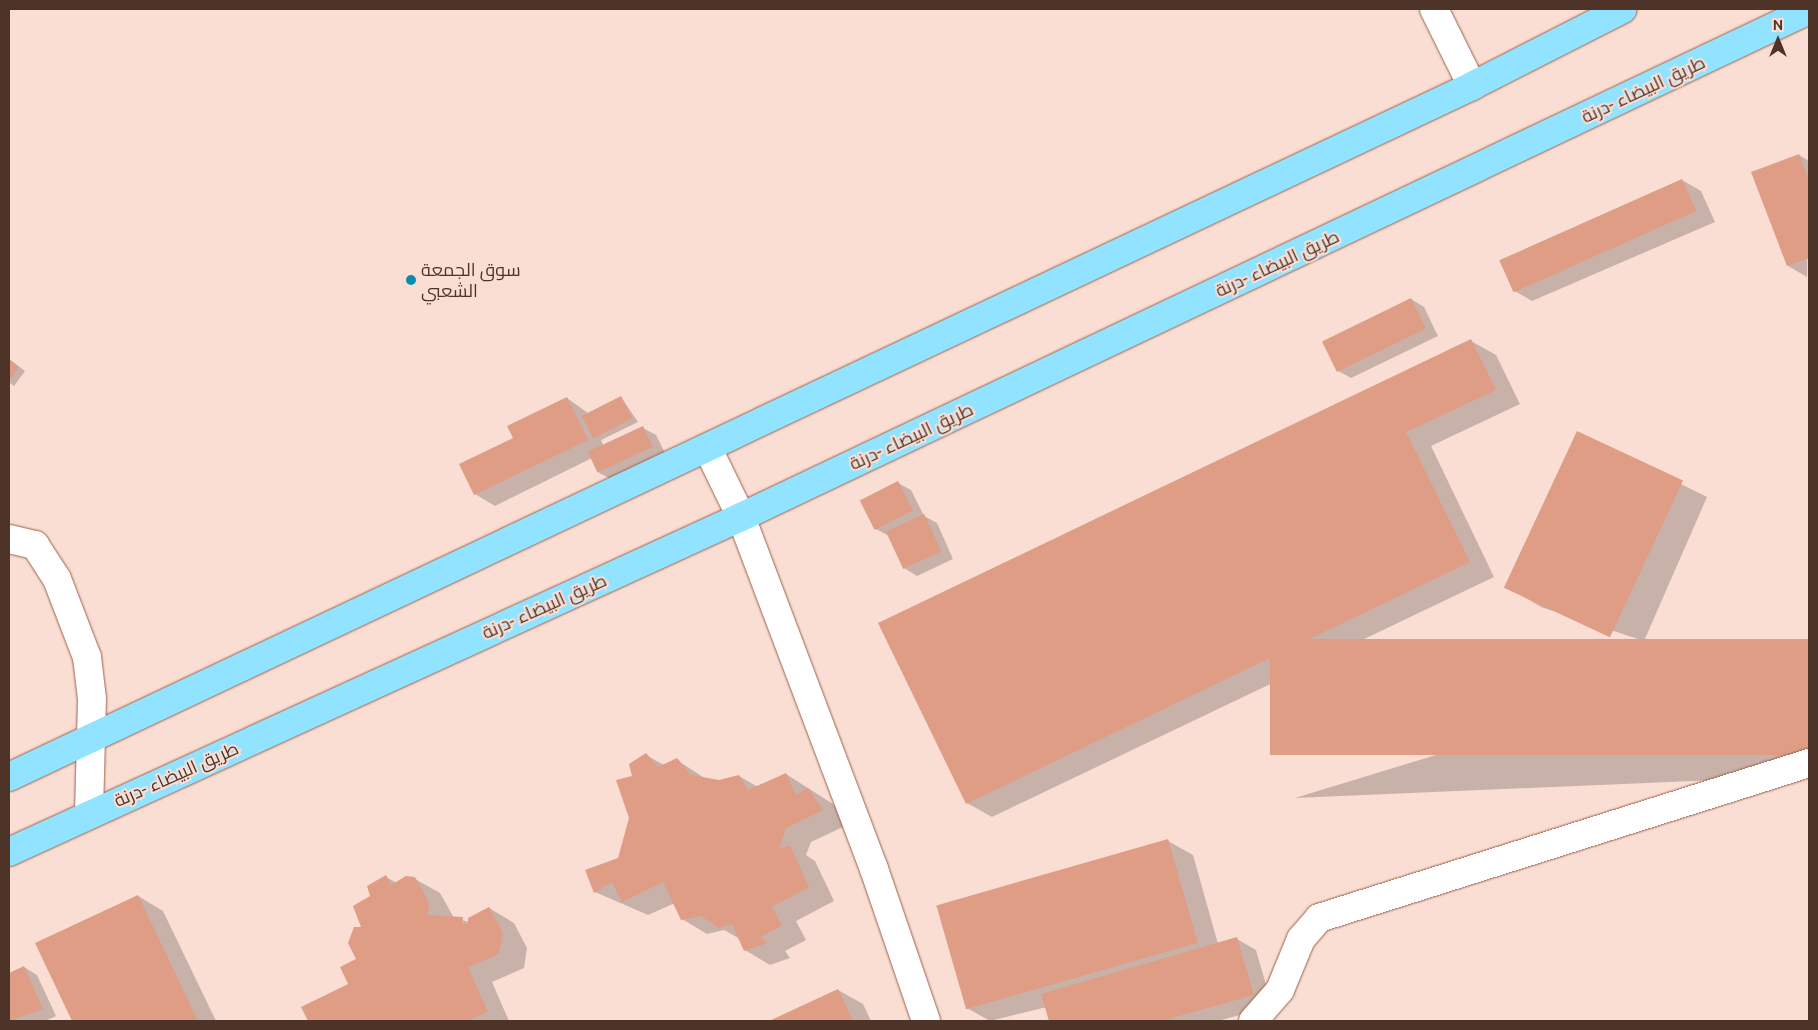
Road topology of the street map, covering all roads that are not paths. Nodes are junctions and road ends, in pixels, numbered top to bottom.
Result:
1 (1434, 9) edge
2 (1624, 9) edge
3 (1805, 15) edge
4 (1472, 86) junction
5 (708, 449) junction
6 (741, 517) junction
7 (9, 539) edge
8 (92, 739) junction
9 (1809, 763) edge
10 (9, 778) edge
11 (89, 814) junction
12 (9, 852) edge
13 (926, 1021) edge
14 (1253, 1021) edge

1 - 4 street
2 - 4 highway
3 - 6 highway, طريق البيضاء -درنة
4 - 5 highway
5 - 6 street
5 - 8 highway
6 - 11 highway, طريق البيضاء -درنة
6 - 13 street
7 - 8 street
8 - 10 highway
8 - 11 street
9 - 14 street
11 - 12 highway, طريق البيضاء -درنة

